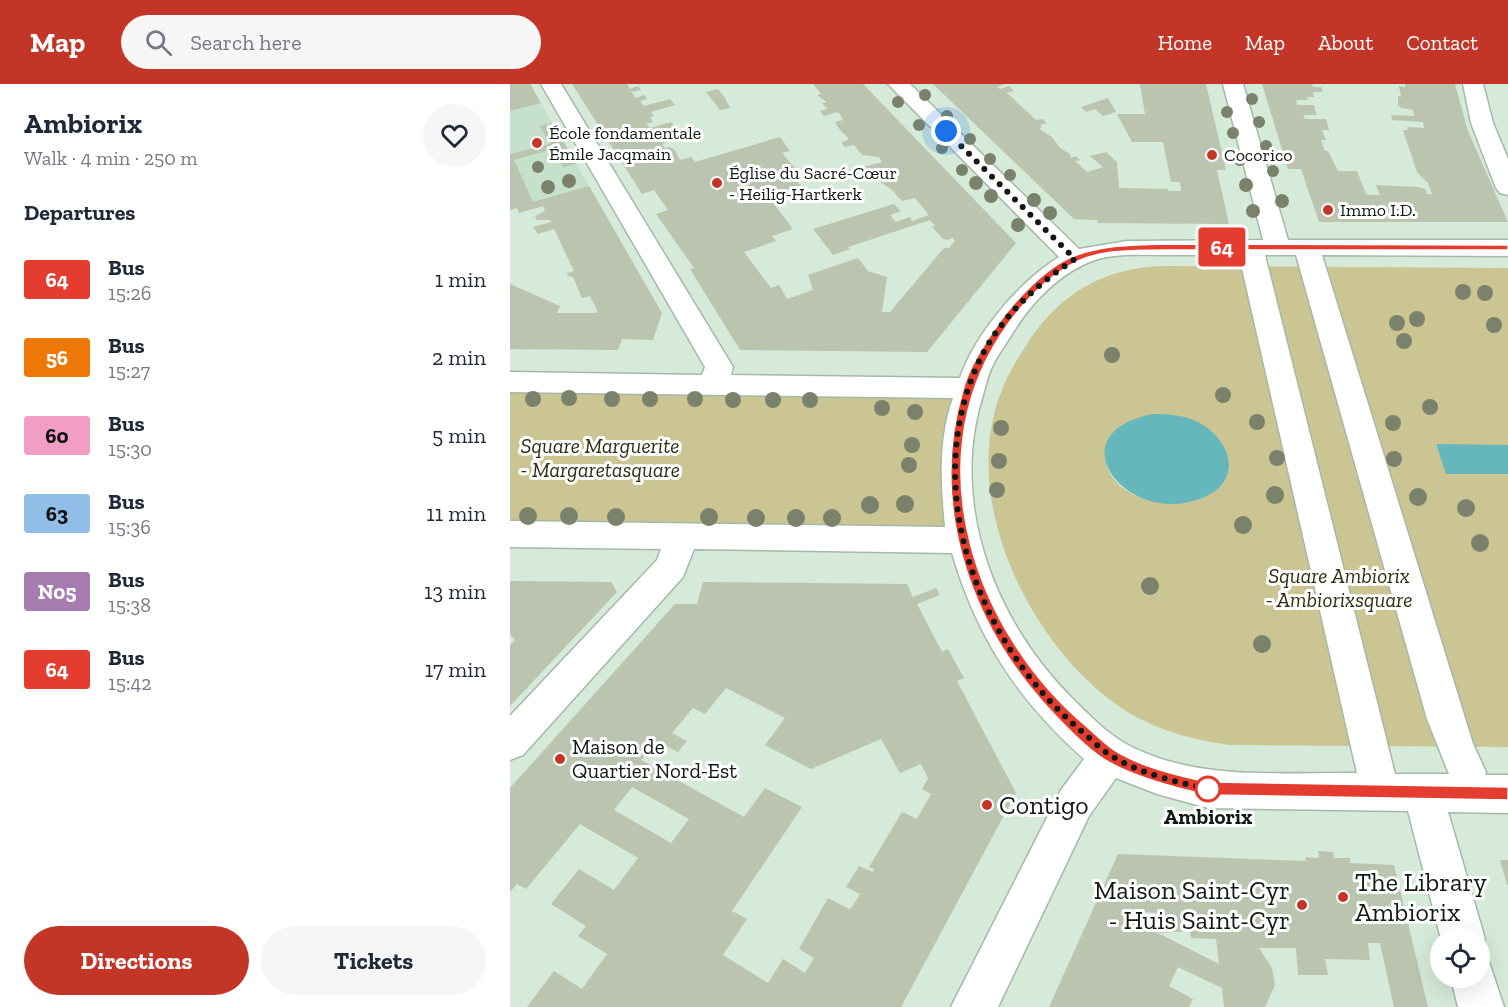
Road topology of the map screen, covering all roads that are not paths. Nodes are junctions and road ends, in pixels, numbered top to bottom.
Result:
1 (551, 84) edge
2 (898, 84) edge
3 (1233, 84) edge
4 (1473, 84) edge
5 (1508, 189) edge
6 (1508, 248) edge
7 (1265, 251) junction
8 (1309, 255) dead end
9 (1075, 259) junction
10 (510, 382) edge
11 (714, 384) junction
12 (968, 388) junction
13 (510, 534) edge
14 (682, 535) junction
15 (962, 540) junction
16 (510, 742) edge
17 (1110, 755) junction
18 (1376, 772) dead end
19 (1467, 772) dead end
20 (1423, 793) junction
21 (1508, 794) edge
22 (1459, 928) edge
23 (1476, 988) edge
24 (974, 1007) edge
25 (1481, 1007) edge

1 - 11 street
2 - 9 street
3 - 7 street
4 - 5 street
6 - 7 street
7 - 9 street
7 - 18 street
8 - 19 street
9 - 12 street
10 - 11 street
11 - 12 street
12 - 15 street
13 - 14 street
14 - 15 street
14 - 16 street
15 - 17 street
17 - 20 street
17 - 24 street
20 - 21 street
20 - 22 street
23 - 25 street

